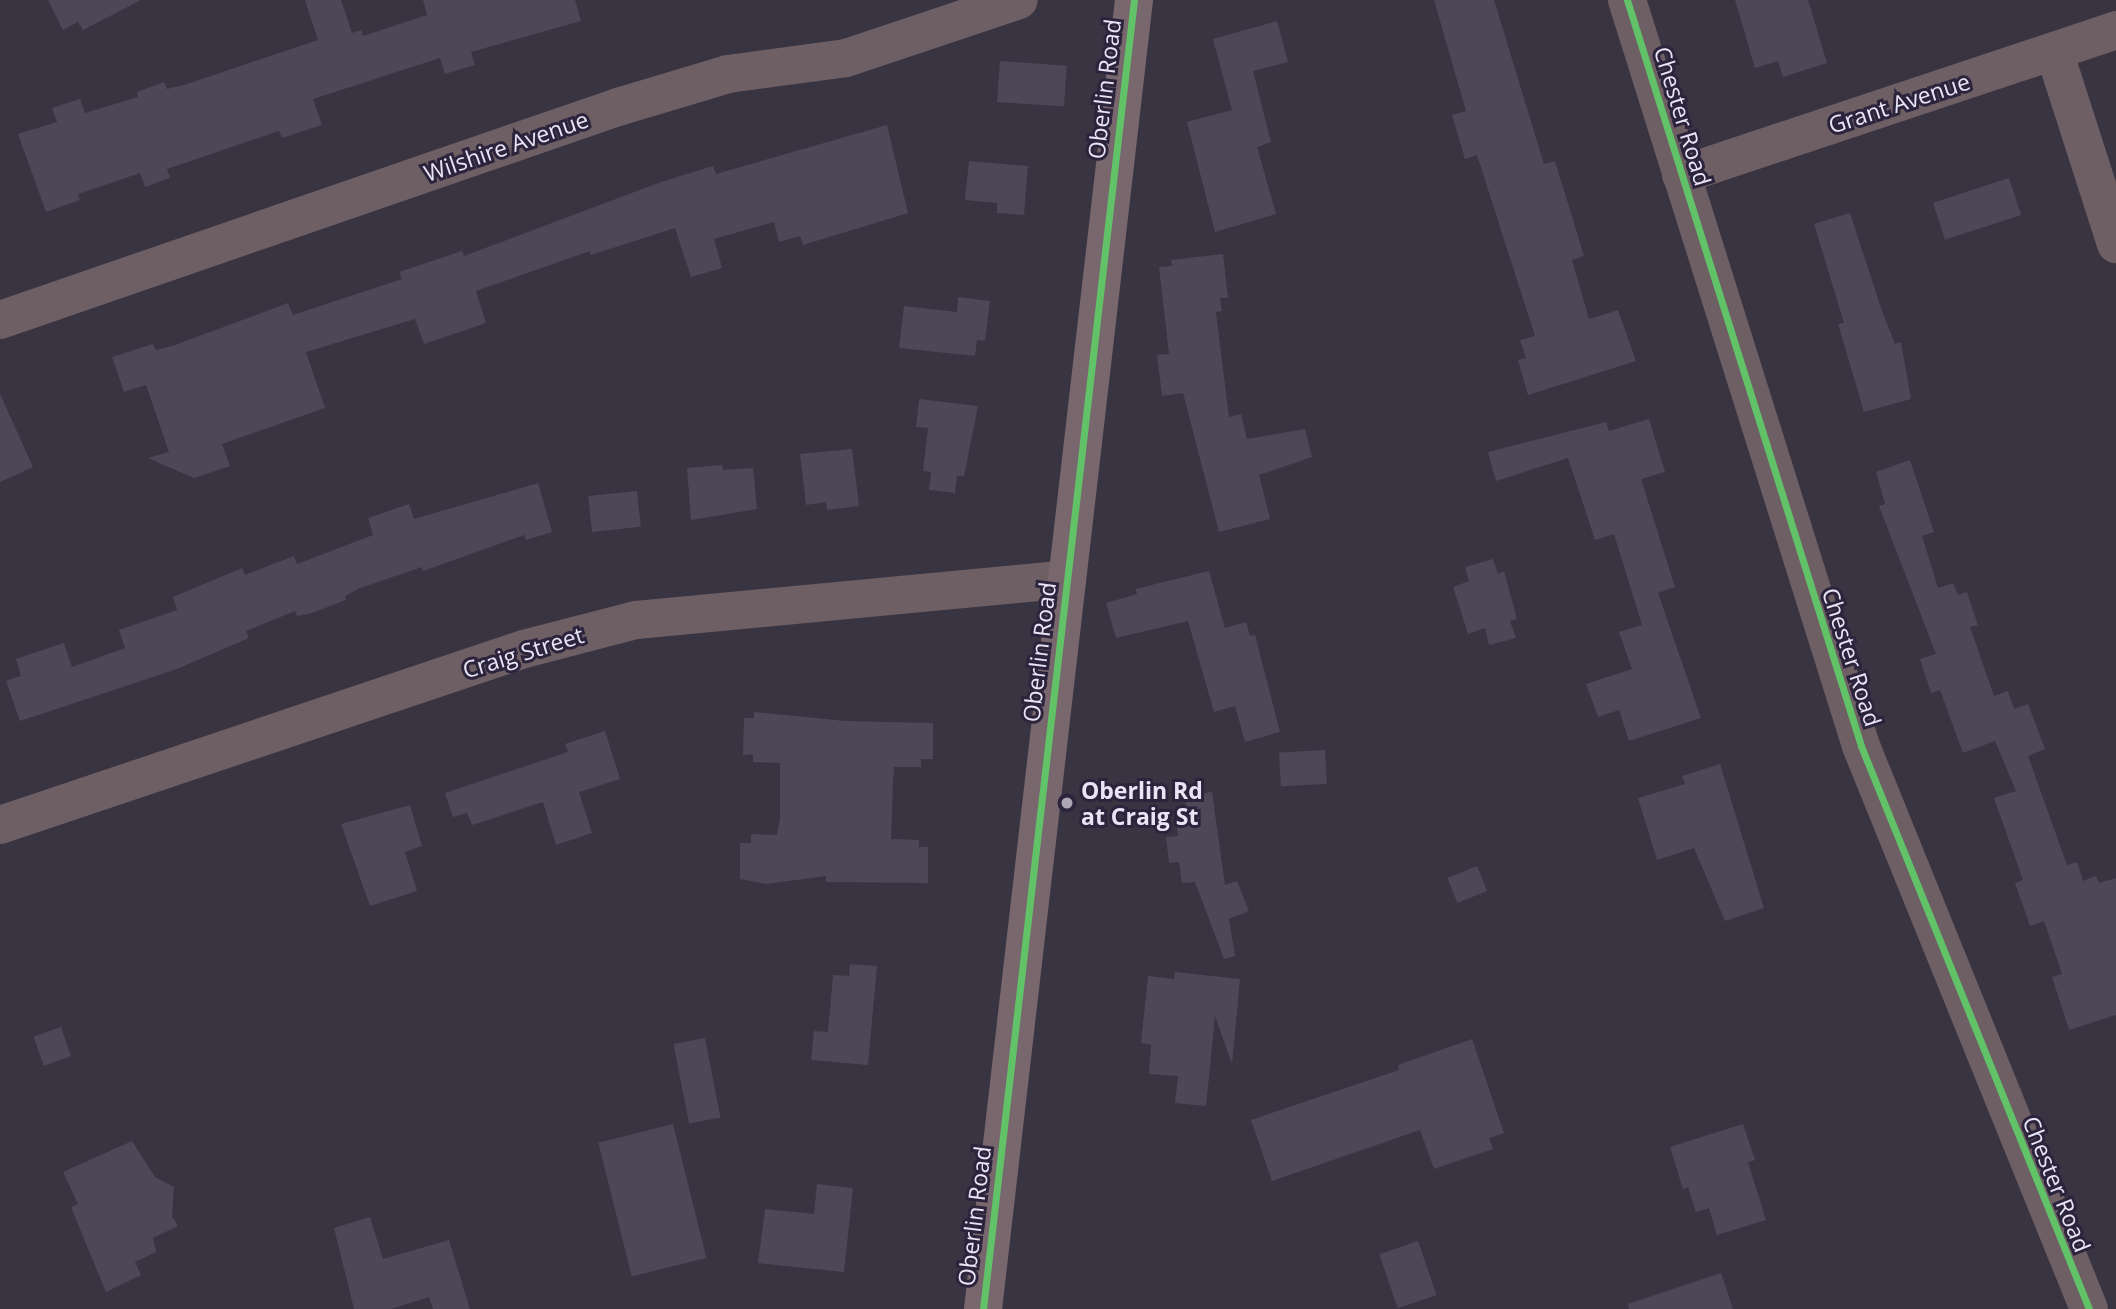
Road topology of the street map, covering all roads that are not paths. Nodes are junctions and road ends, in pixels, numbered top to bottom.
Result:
1 (1018, 0) edge
2 (1134, 0) edge
3 (1628, 0) edge
4 (2116, 30) edge
5 (2054, 51) junction
6 (1681, 175) junction
7 (2116, 244) edge
8 (0, 320) edge
9 (1067, 579) junction
10 (0, 825) edge
11 (983, 1309) edge
12 (2089, 1309) edge

1 - 8 street, Wilshire Avenue
2 - 9 main road, Oberlin Road
3 - 6 street, Chester Road
4 - 5 street, Grant Avenue
5 - 6 street, Grant Avenue
5 - 7 street
6 - 12 street, Chester Road
9 - 10 street, Craig Street
9 - 11 main road, Oberlin Road

